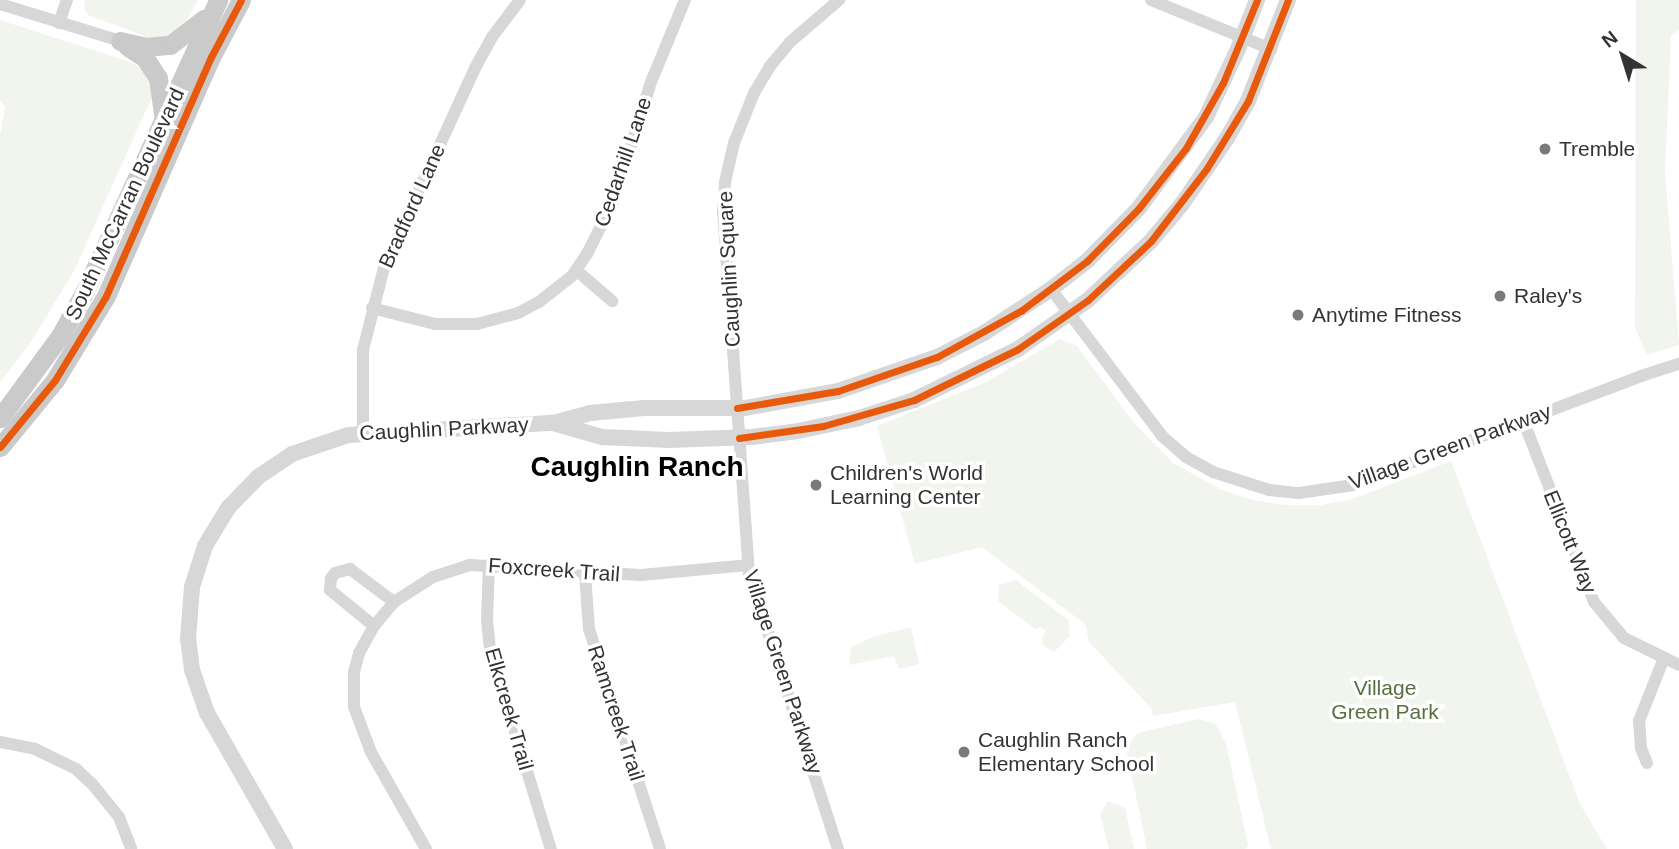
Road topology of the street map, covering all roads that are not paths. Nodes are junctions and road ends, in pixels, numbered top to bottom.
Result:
1 (67, 0) edge
2 (241, 0) edge
3 (520, 0) edge
4 (685, 0) edge
5 (839, 0) edge
6 (1151, 0) edge
7 (1257, 0) edge
8 (1288, 0) edge
9 (0, 4) edge
10 (214, 7) edge
11 (60, 23) junction
12 (1243, 37) junction
13 (120, 41) junction
14 (1271, 48) junction
15 (163, 116) junction
16 (576, 270) junction
17 (1051, 289) junction
18 (612, 301) dead end
19 (372, 309) junction
20 (1069, 314) junction
21 (1679, 365) edge
22 (737, 408) junction
23 (0, 418) edge
24 (1523, 421) junction
25 (553, 423) junction
26 (363, 432) junction
27 (739, 438) junction
28 (0, 447) edge
29 (489, 565) junction
30 (748, 565) junction
31 (585, 574) junction
32 (394, 602) junction
33 (374, 626) junction
34 (1664, 658) junction
35 (1679, 664) edge
36 (0, 742) edge
37 (1647, 763) dead end
38 (131, 849) edge
39 (285, 849) edge
40 (426, 849) edge
41 (551, 849) edge
42 (660, 849) edge
43 (838, 849) edge

1 - 11 street
2 - 28 main road, South McCarran Boulevard
3 - 19 street, Bradford Lane
4 - 16 street, Cedarhill Lane
5 - 22 street, Caughlin Square
6 - 12 street
7 - 12 street, Caughlin Parkway
8 - 14 street, Caughlin Parkway
9 - 11 street
10 - 13 main road
10 - 15 main road, South McCarran Boulevard
11 - 13 street
12 - 14 street
12 - 17 street, Caughlin Parkway
13 - 15 main road
14 - 20 street, Caughlin Parkway
15 - 23 main road, South McCarran Boulevard
16 - 18 street
16 - 19 street, Cedarhill Lane
17 - 20 street, Village Green Parkway
17 - 22 street, Caughlin Parkway
19 - 26 street, Bradford Lane
20 - 24 street, Village Green Parkway
20 - 27 street, Caughlin Parkway
21 - 24 street, Village Green Parkway
22 - 25 street, Caughlin Parkway
22 - 27 street, Village Green Parkway
24 - 34 street, Ellicott Way
25 - 26 street, Caughlin Parkway
25 - 27 street, Caughlin Parkway
26 - 39 street, Caughlin Parkway
27 - 30 street, Village Green Parkway
29 - 31 street, Foxcreek Trail
29 - 32 street, Foxcreek Trail
29 - 41 street, Elkcreek Trail
30 - 31 street, Foxcreek Trail
30 - 43 street, Village Green Parkway
31 - 42 street, Ramcreek Trail
32 - 33 street, Foxcreek Trail
32 - 33 street
33 - 40 street, Foxcreek Trail
34 - 35 street, Ellicott Way
34 - 37 street
36 - 38 street

